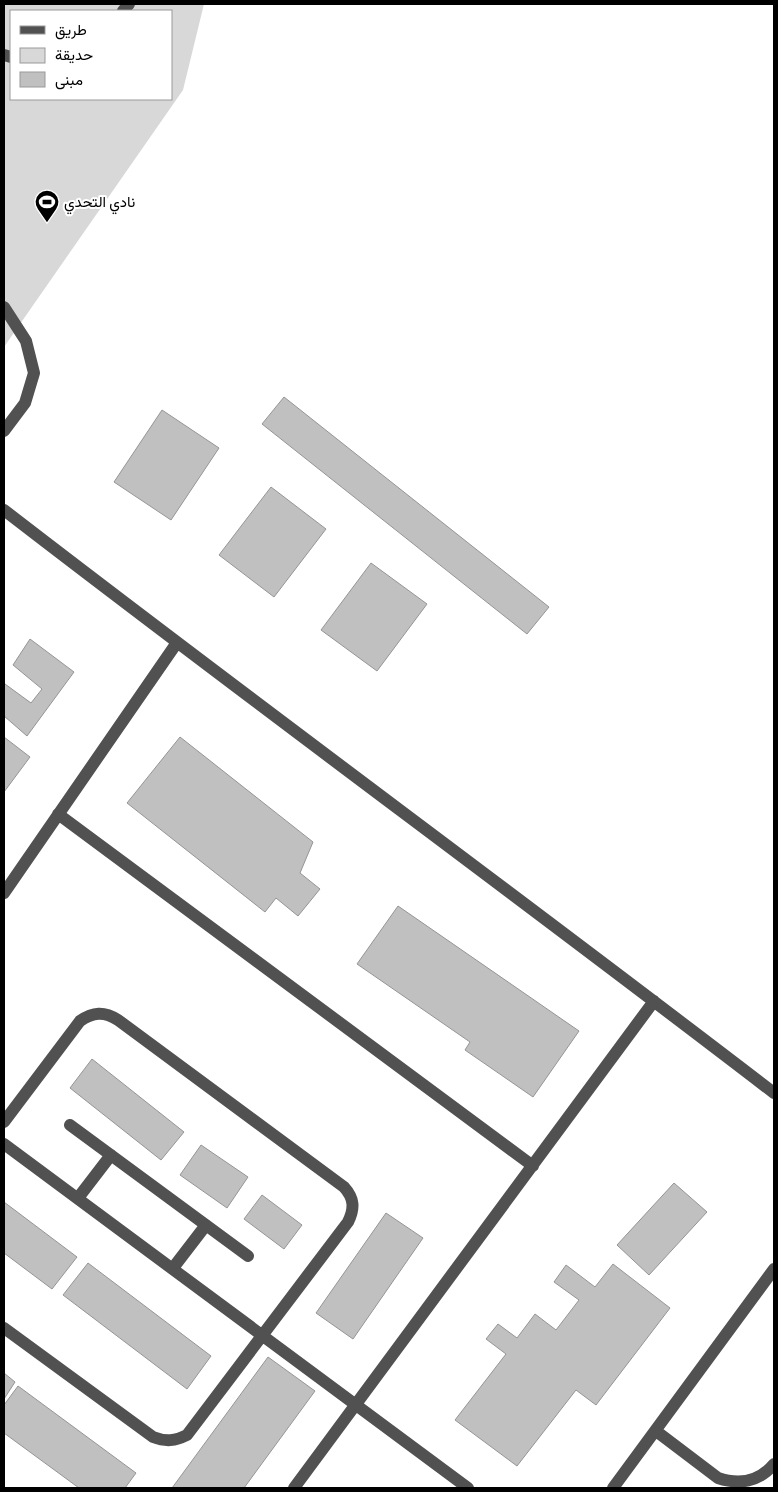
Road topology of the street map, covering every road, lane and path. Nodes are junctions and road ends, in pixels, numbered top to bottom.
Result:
1 (4, 307) edge
2 (4, 431) edge
3 (4, 510) edge
4 (176, 644) junction
5 (58, 814) junction
6 (4, 893) edge
7 (654, 1001) junction
8 (774, 1093) edge
9 (4, 1122) edge
10 (70, 1125) dead end
11 (4, 1144) edge
12 (111, 1155) junction
13 (532, 1166) junction
14 (78, 1198) junction
15 (206, 1225) junction
16 (248, 1256) dead end
17 (173, 1268) junction
18 (774, 1268) edge
19 (4, 1328) edge
20 (263, 1335) junction
21 (356, 1406) junction
22 (656, 1431) junction
23 (774, 1464) edge
24 (294, 1488) edge
25 (468, 1488) edge
26 (613, 1488) edge

1 - 2 street
3 - 4 street
4 - 5 street
4 - 7 street
5 - 6 street
5 - 13 street
7 - 8 street
7 - 13 street
9 - 20 street
10 - 12 street
11 - 14 street
12 - 14 street
12 - 15 street
13 - 21 street
14 - 17 street
15 - 16 street
15 - 17 street
17 - 20 street
18 - 22 street
19 - 20 street
20 - 21 street
21 - 24 street
21 - 25 street
22 - 23 street
22 - 26 street

